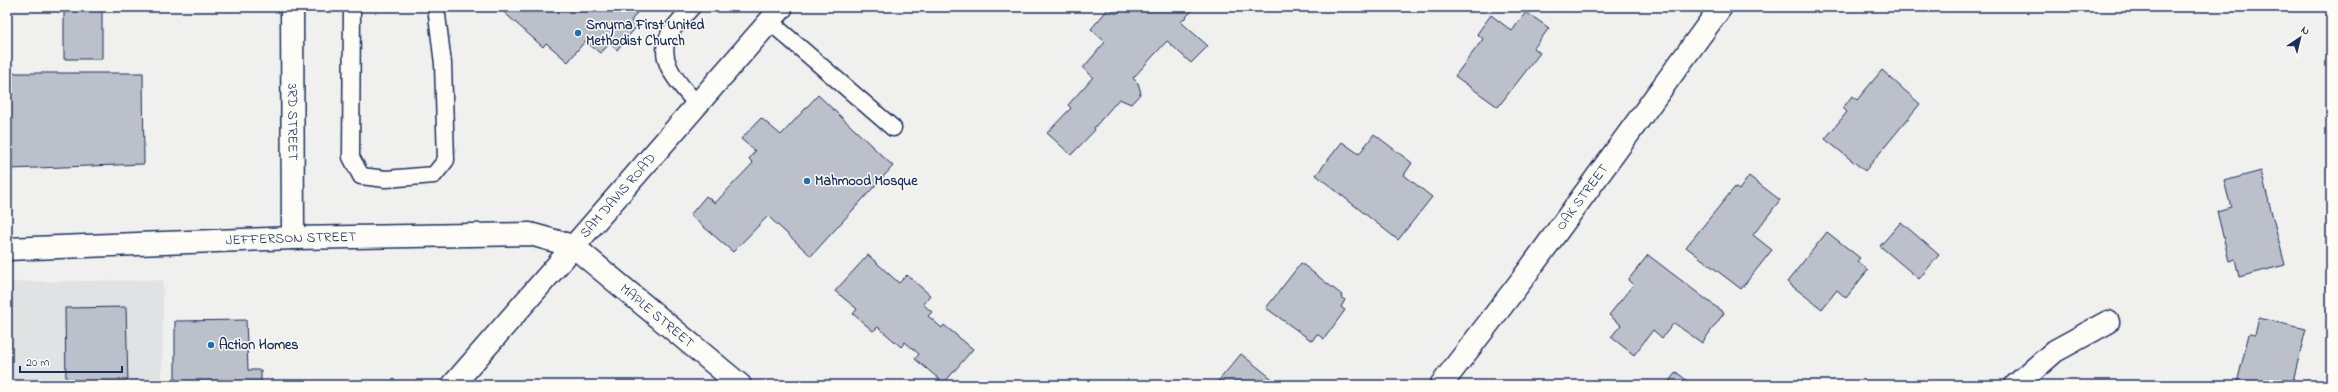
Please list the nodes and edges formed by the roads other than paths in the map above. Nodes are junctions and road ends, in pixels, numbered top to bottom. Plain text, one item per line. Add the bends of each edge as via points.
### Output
1 (292, 7) edge
2 (352, 7) edge
3 (436, 7) edge
4 (692, 7) edge
5 (1721, 7) edge
6 (775, 14) edge
7 (697, 104) junction
8 (893, 128) dead end
9 (293, 238) junction
10 (573, 246) junction
11 (7, 249) edge
12 (2108, 322) dead end
13 (454, 385) edge
14 (740, 385) edge
15 (1441, 385) edge
16 (2016, 385) edge

1 - 9 street, 3RD STREET
2 - 3 lane via 351,157 361,176 386,179 434,175 446,160 444,64
4 - 7 lane via 671,31 664,52 672,76
5 - 15 street, OAK STREET via 1521,281
6 - 7 street, SAM DAVIS ROAD
6 - 8 lane
7 - 10 street, SAM DAVIS ROAD
9 - 10 street, JEFFERSON STREET via 530,234
9 - 11 street, JEFFERSON STREET
10 - 13 street, SAM DAVIS ROAD
10 - 14 street, MAPLE STREET
12 - 16 street via 2056,351

